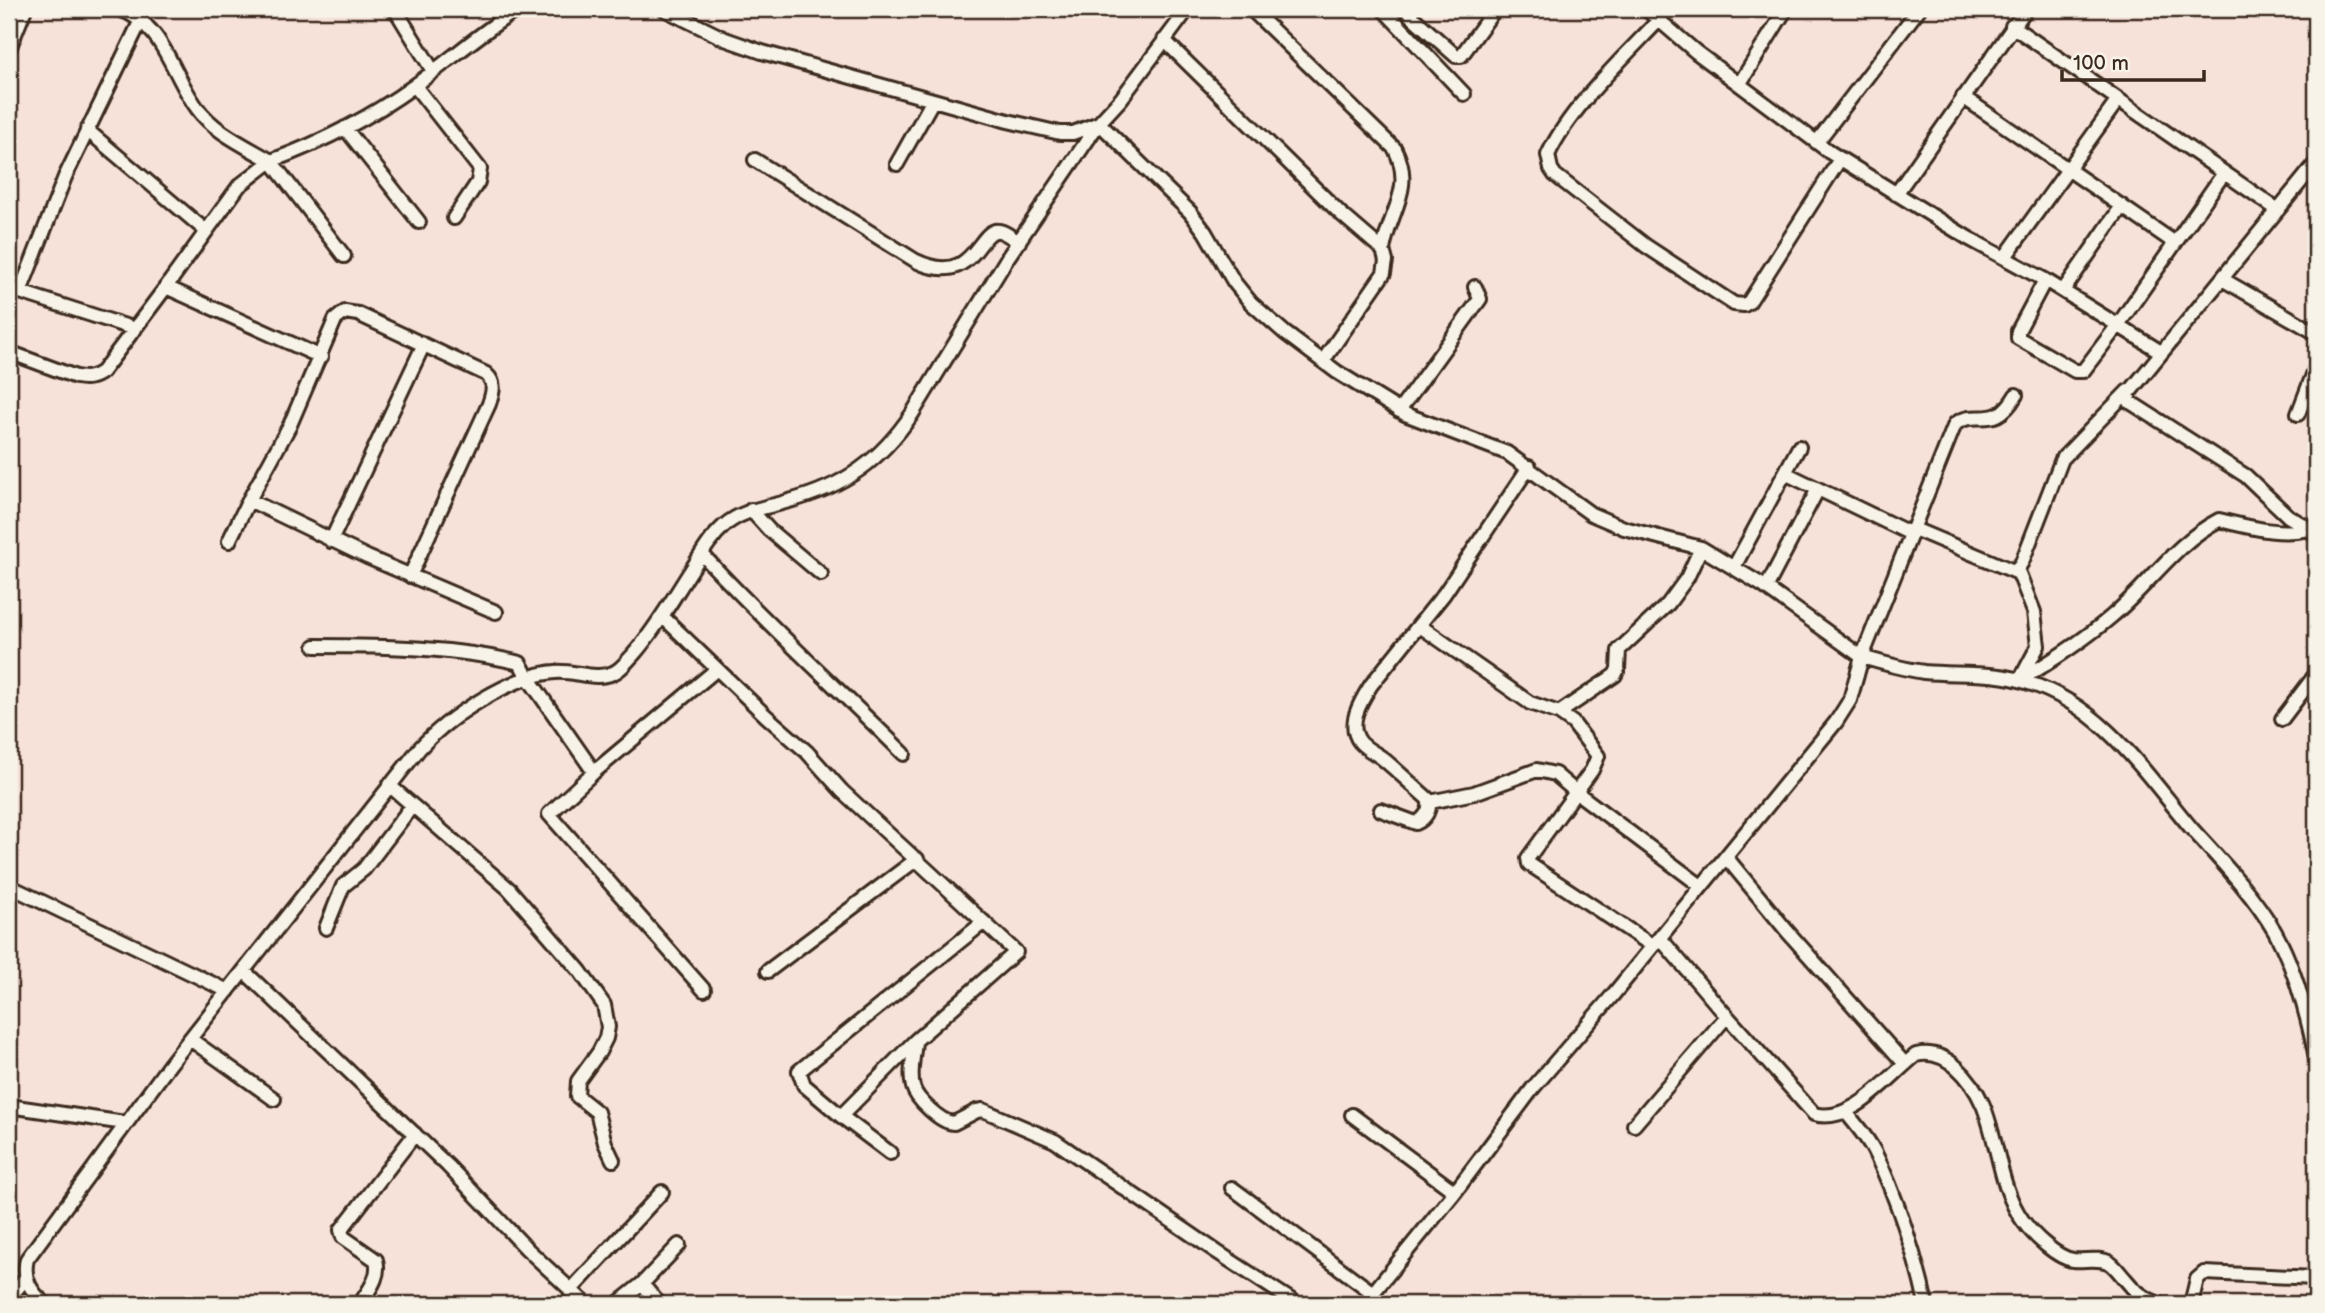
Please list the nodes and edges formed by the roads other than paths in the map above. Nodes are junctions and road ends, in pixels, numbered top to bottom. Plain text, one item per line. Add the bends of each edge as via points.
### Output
1 (25, 9) edge
2 (118, 9) edge
3 (395, 9) edge
4 (517, 9) edge
5 (664, 9) edge
6 (1188, 9) edge
7 (1251, 9) edge
8 (1383, 9) edge
9 (1409, 9) edge
10 (1495, 9) edge
11 (1646, 9) edge
12 (1786, 9) edge
13 (1919, 9) edge
14 (2026, 9) edge
15 (141, 20) junction
16 (1659, 20) junction
17 (2012, 26) junction
18 (1164, 40) junction
19 (9, 49) edge
20 (433, 71) junction
21 (1740, 83) junction
22 (415, 86) junction
23 (1464, 94) dead end
24 (1963, 97) junction
25 (933, 100) junction
26 (2118, 100) junction
27 (1099, 123) junction
28 (345, 128) junction
29 (87, 130) junction
30 (1818, 142) junction
31 (1840, 159) junction
32 (755, 160) dead end
33 (271, 161) junction
34 (2316, 163) edge
35 (897, 164) dead end
36 (2067, 168) junction
37 (2224, 173) junction
38 (1896, 194) junction
39 (2122, 206) junction
40 (2278, 211) junction
41 (454, 218) dead end
42 (419, 222) dead end
43 (206, 231) junction
44 (1019, 242) junction
45 (2175, 243) junction
46 (1383, 250) junction
47 (344, 256) dead end
48 (2005, 257) junction
49 (2222, 279) junction
50 (2045, 280) junction
51 (166, 286) junction
52 (1475, 287) dead end
53 (15, 290) edge
54 (2063, 291) junction
55 (2118, 325) junction
56 (135, 329) junction
57 (2316, 332) edge
58 (422, 346) junction
59 (9, 352) edge
60 (2161, 352) junction
61 (321, 357) junction
62 (1323, 361) junction
63 (2316, 367) edge
64 (2128, 391) junction
65 (2017, 395) dead end
66 (1399, 411) junction
67 (2298, 415) dead end
68 (1798, 447) dead end
69 (1529, 467) junction
70 (1785, 472) junction
71 (1818, 489) junction
72 (249, 500) junction
73 (751, 510) junction
74 (1914, 529) junction
75 (2314, 533) edge
76 (229, 541) dead end
77 (331, 541) junction
78 (1701, 548) junction
79 (702, 554) junction
80 (1734, 567) junction
81 (2018, 571) junction
82 (821, 574) dead end
83 (410, 576) junction
84 (1766, 588) junction
85 (496, 612) dead end
86 (662, 616) junction
87 (1420, 626) junction
88 (315, 646) dead end
89 (1862, 657) junction
90 (717, 669) junction
91 (2316, 674) edge
92 (527, 676) junction
93 (2020, 681) junction
94 (1559, 713) junction
95 (2282, 719) dead end
96 (904, 754) dead end
97 (594, 772) junction
98 (389, 786) junction
99 (1576, 792) junction
100 (1430, 802) junction
101 (412, 806) junction
102 (1381, 810) dead end
103 (1726, 857) junction
104 (917, 859) junction
105 (9, 886) edge
106 (1701, 886) junction
107 (984, 922) junction
108 (326, 928) dead end
109 (1657, 942) junction
110 (244, 971) junction
111 (768, 971) dead end
112 (704, 990) dead end
113 (228, 991) junction
114 (2312, 1009) edge
115 (1727, 1016) junction
116 (190, 1039) junction
117 (915, 1041) junction
118 (2316, 1058) edge
119 (1905, 1064) junction
120 (274, 1099) dead end
121 (9, 1106) edge
122 (1846, 1112) junction
123 (1352, 1115) dead end
124 (841, 1116) junction
125 (125, 1123) junction
126 (1634, 1125) dead end
127 (415, 1134) junction
128 (890, 1153) dead end
129 (612, 1160) dead end
130 (1231, 1188) dead end
131 (663, 1192) dead end
132 (1455, 1192) junction
133 (679, 1245) dead end
134 (2316, 1271) edge
135 (26, 1278) junction
136 (2315, 1278) edge
137 (642, 1284) junction
138 (570, 1291) junction
139 (1373, 1293) junction
140 (9, 1298) edge
141 (45, 1304) edge
142 (359, 1304) edge
143 (586, 1304) edge
144 (617, 1304) edge
145 (659, 1304) edge
146 (1297, 1304) edge
147 (1364, 1304) edge
148 (1926, 1304) edge
149 (2159, 1304) edge
150 (2191, 1304) edge
151 (2315, 1304) edge

1 - 19 street
2 - 15 street
3 - 20 street
4 - 20 street
5 - 25 street via 762,52
6 - 18 street
7 - 46 street via 1395,149 1403,174 1402,194
8 - 23 street
9 - 10 street via 1409,15 1461,56
11 - 16 street
12 - 21 street
13 - 30 street
14 - 17 street
15 - 29 street
15 - 33 street via 166,50 206,118
16 - 21 street
16 - 31 street via 1602,81 1548,155 1555,175 1646,246 1734,304 1744,305
17 - 24 street
17 - 26 street
18 - 27 street
18 - 46 street
20 - 22 street
21 - 30 street
22 - 28 street
22 - 41 street via 480,169 478,182
24 - 36 street
24 - 38 street
25 - 27 street via 1060,133
25 - 35 street
26 - 36 street
26 - 37 street
27 - 44 street
27 - 62 street via 1190,212 1251,303
28 - 33 street
28 - 42 street
29 - 43 street
29 - 53 street
30 - 31 street
31 - 38 street
32 - 44 street via 931,268 960,265 996,231
33 - 43 street via 239,186
33 - 47 street
34 - 40 street
36 - 39 street
36 - 48 street
37 - 40 street
37 - 45 street
38 - 48 street
39 - 45 street
39 - 54 street
40 - 49 street
43 - 51 street
44 - 73 street via 912,414 869,465 812,494
45 - 55 street
46 - 62 street via 1384,273
48 - 50 street
49 - 57 street
49 - 60 street
50 - 54 street
50 - 55 street via 2017,332 2021,341 2080,372
51 - 56 street
51 - 61 street
52 - 66 street via 1480,299
53 - 56 street
54 - 55 street
55 - 60 street
56 - 59 street via 102,372 87,379
58 - 61 street via 345,312 335,320
58 - 77 street
58 - 83 street via 486,374 493,391
60 - 64 street
61 - 72 street
62 - 66 street
63 - 67 street
64 - 75 street via 2130,402 2246,476 2288,516
64 - 81 street via 2062,459
65 - 74 street via 2000,415 1955,424
66 - 69 street via 1507,453
68 - 70 street
69 - 78 street via 1597,517
69 - 87 street
70 - 71 street
70 - 80 street
71 - 74 street via 1905,531
71 - 84 street
72 - 76 street
72 - 77 street
73 - 79 street via 730,520
73 - 82 street
74 - 81 street
74 - 89 street
75 - 93 street via 2267,531 2219,520 2200,530 2113,615
77 - 83 street
78 - 80 street
78 - 94 street via 1674,597 1619,650 1615,675
79 - 86 street
79 - 96 street
80 - 84 street
81 - 93 street via 2034,612 2038,646
83 - 85 street
84 - 89 street
86 - 90 street
86 - 92 street via 615,673 558,671
87 - 94 street via 1530,703
87 - 100 street via 1371,685 1355,724 1361,743
88 - 92 street via 496,657 520,663
89 - 93 street via 1925,672
89 - 103 street via 1842,715
90 - 97 street
90 - 104 street
91 - 95 street
92 - 97 street
92 - 98 street via 438,731
93 - 114 street via 2088,713 2128,751 2235,878 2274,932
94 - 99 street via 1573,723 1598,756
97 - 112 street via 549,814
98 - 101 street
98 - 110 street
99 - 100 street via 1555,774 1537,771 1474,793
99 - 106 street
99 - 109 street via 1528,858 1529,864
100 - 102 street via 1425,817 1416,823
101 - 108 street via 364,869 343,886
101 - 129 street via 509,889 604,1005 606,1038 578,1081 577,1096 597,1112
103 - 106 street
103 - 119 street
104 - 107 street
104 - 111 street
105 - 113 street
106 - 109 street
107 - 117 street via 1016,951
107 - 124 street via 799,1071 804,1086
109 - 115 street
109 - 132 street via 1533,1088
110 - 113 street
110 - 127 street
113 - 116 street
114 - 118 street
115 - 122 street via 1814,1114 1825,1117
115 - 126 street
116 - 120 street
116 - 125 street
117 - 124 street
117 - 146 street via 913,1086 943,1121 954,1123 983,1110 1055,1141
119 - 122 street
119 - 149 street via 1916,1055 1927,1054 1954,1064 1983,1105 2022,1220 2066,1258 2110,1263 2142,1297
121 - 125 street
122 - 148 street via 1874,1149
123 - 132 street
124 - 128 street
125 - 135 street via 27,1259
127 - 138 street
127 - 142 street via 341,1230 343,1237 378,1265 377,1276
130 - 139 street
131 - 138 street
132 - 139 street
133 - 137 street
134 - 136 street
135 - 140 street
135 - 141 street via 34,1295
136 - 150 street via 2204,1273 2197,1279
136 - 151 street
137 - 144 street
137 - 145 street
138 - 143 street
139 - 147 street

